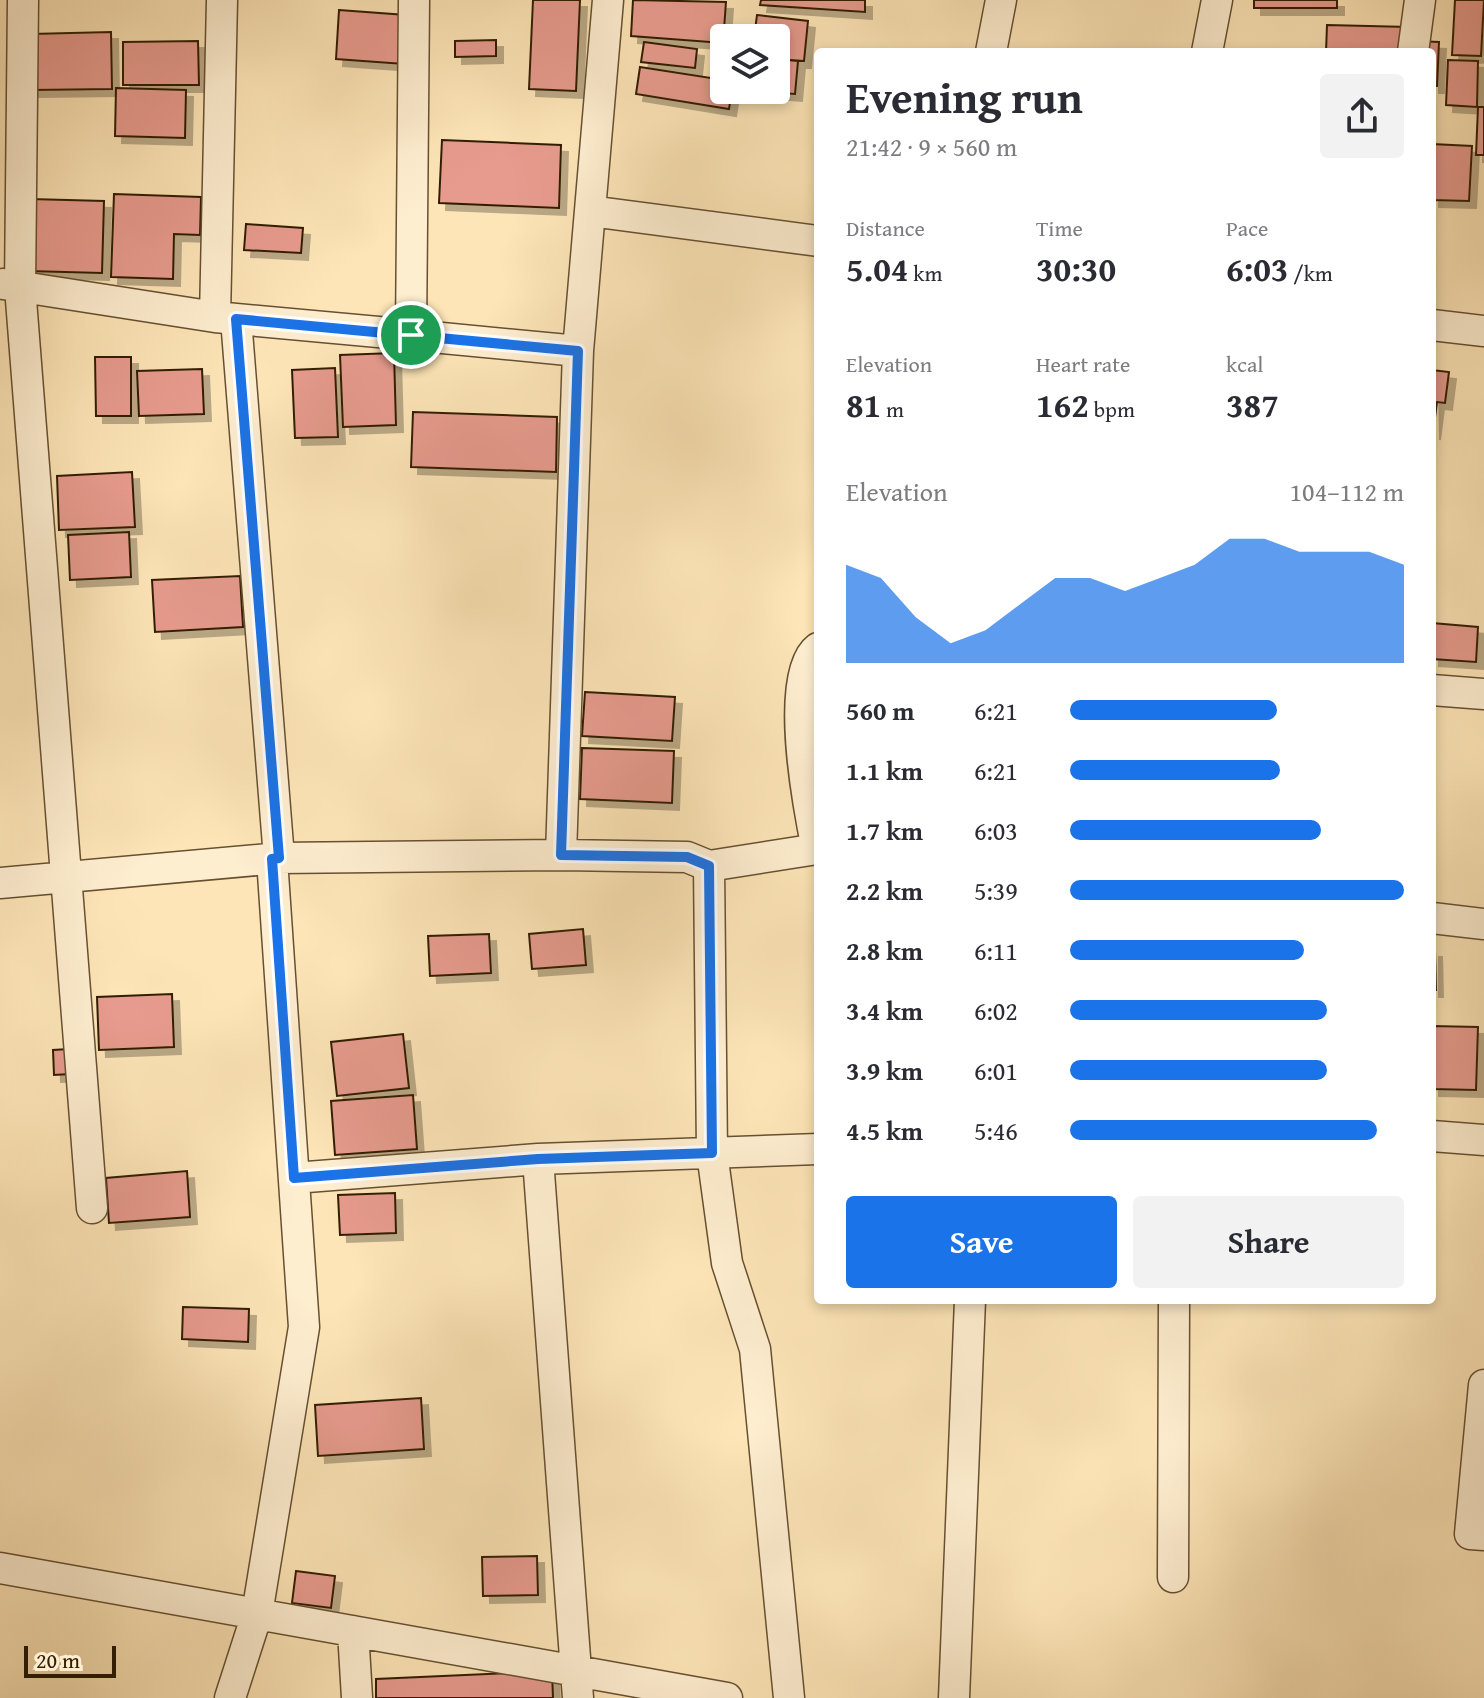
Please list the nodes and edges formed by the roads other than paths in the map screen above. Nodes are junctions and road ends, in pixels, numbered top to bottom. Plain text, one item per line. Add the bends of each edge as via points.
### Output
1 (23, 0) edge
2 (222, 0) edge
3 (414, 0) edge
4 (608, 0) edge
5 (1001, 0) edge
6 (1217, 0) edge
7 (1420, 0) edge
8 (992, 48) edge
9 (1208, 48) edge
10 (1414, 48) edge
11 (590, 211) junction
12 (814, 240) edge
13 (10, 285) edge
14 (226, 318) junction
15 (1436, 325) edge
16 (1484, 331) edge
17 (411, 335) junction
18 (578, 351) junction
19 (814, 654) edge
20 (1436, 690) edge
21 (1484, 694) edge
22 (814, 830) edge
23 (814, 850) edge
24 (561, 855) junction
25 (276, 859) junction
26 (709, 866) junction
27 (64, 877) junction
28 (0, 883) edge
29 (1436, 918) edge
30 (1484, 924) edge
31 (1436, 1136) edge
32 (1484, 1140) edge
33 (814, 1149) edge
34 (712, 1153) junction
35 (538, 1159) junction
36 (294, 1178) junction
37 (92, 1208) dead end
38 (970, 1304) edge
39 (1174, 1304) edge
40 (1484, 1385) edge
41 (1484, 1535) edge
42 (0, 1568) edge
43 (1173, 1577) dead end
44 (257, 1614) junction
45 (353, 1631) junction
46 (577, 1684) edge
47 (230, 1698) edge
48 (357, 1698) edge
49 (727, 1698) edge
50 (789, 1698) edge
51 (954, 1698) edge

1 - 13 street
2 - 14 street
3 - 17 street
4 - 11 street
5 - 8 street
6 - 9 street
7 - 10 street
11 - 12 street
11 - 18 street
13 - 14 street
13 - 27 street
14 - 17 street
14 - 25 street
15 - 16 street
17 - 18 street
18 - 24 street
19 - 22 street via 802,688 802,773
20 - 21 street
23 - 26 street
24 - 25 street
24 - 26 street via 687,857
25 - 27 street
25 - 36 street
26 - 34 street
27 - 28 street
27 - 37 street
29 - 30 street
31 - 32 street
33 - 34 street
34 - 35 street
34 - 50 street via 727,1263 755,1349
35 - 36 street
35 - 46 street
36 - 44 street via 304,1327
38 - 51 street
39 - 43 street
40 - 41 street via 1470,1534
42 - 44 street
44 - 45 street
44 - 47 street
45 - 46 street
45 - 48 street
46 - 49 street

